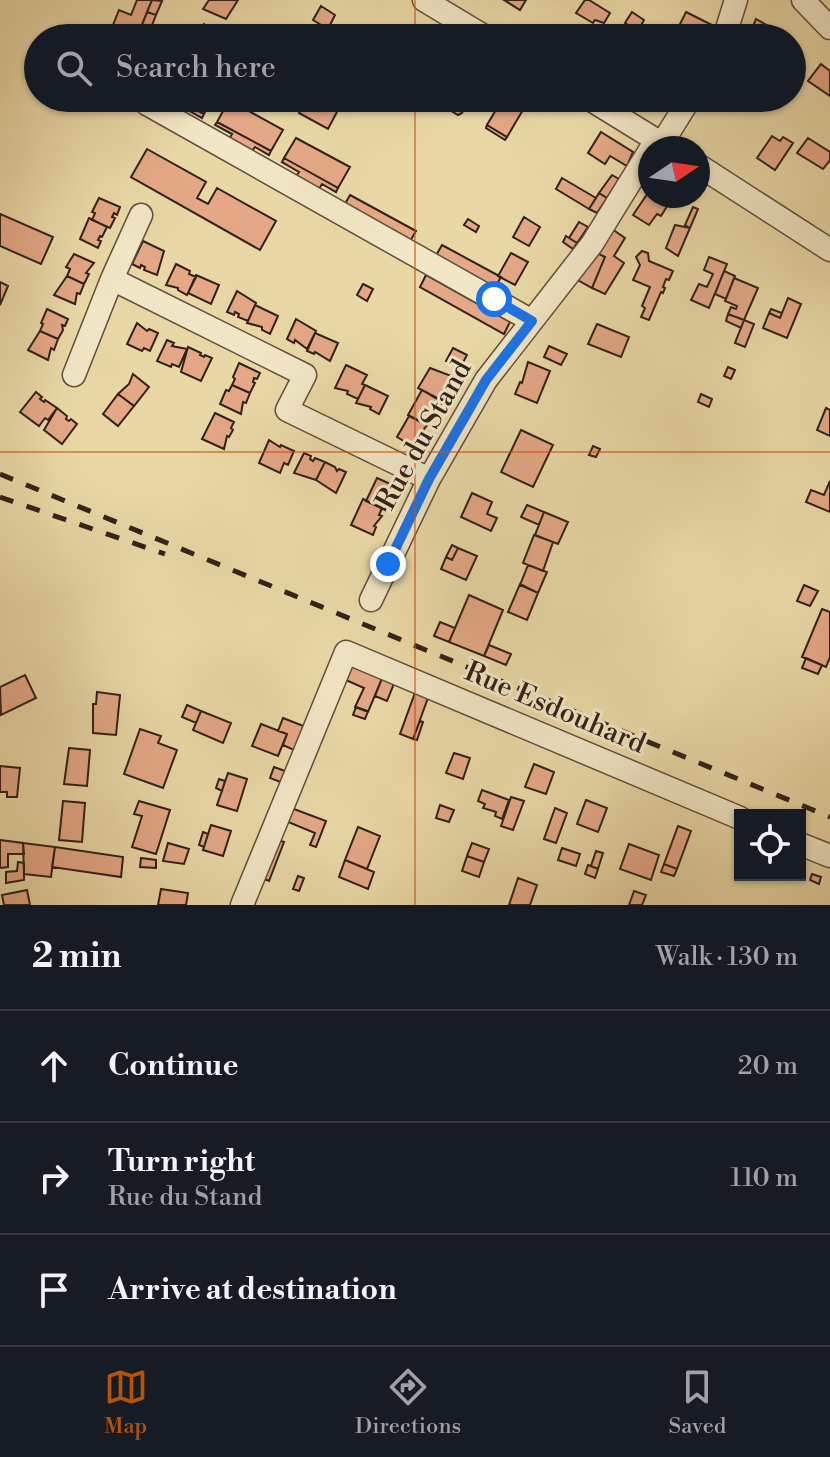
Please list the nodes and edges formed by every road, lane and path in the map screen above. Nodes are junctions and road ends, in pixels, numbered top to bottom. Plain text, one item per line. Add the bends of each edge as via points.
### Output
1 (424, 0) edge
2 (736, 0) edge
3 (803, 0) edge
4 (464, 24) edge
5 (728, 24) edge
6 (830, 28) edge
7 (161, 112) edge
8 (608, 112) edge
9 (681, 112) edge
10 (642, 136) edge
11 (667, 136) edge
12 (710, 173) edge
13 (638, 176) edge
14 (141, 215) dead end
15 (830, 250) edge
16 (112, 279) junction
17 (532, 321) junction
18 (74, 375) dead end
19 (429, 479) junction
20 (371, 600) dead end
21 (734, 815) edge
22 (806, 846) edge
23 (830, 856) edge
24 (242, 905) edge

1 - 4 street
2 - 5 street
3 - 6 street
7 - 17 street
8 - 10 street
9 - 11 street, Rue du Stand
12 - 15 street
13 - 17 street, Rue du Stand
14 - 16 street
16 - 18 street
16 - 19 street via 305,375 287,410
17 - 19 street, Rue du Stand via 486,380
19 - 20 street, Rue du Stand
21 - 24 street, Rue Esdouhard via 346,652
22 - 23 street

